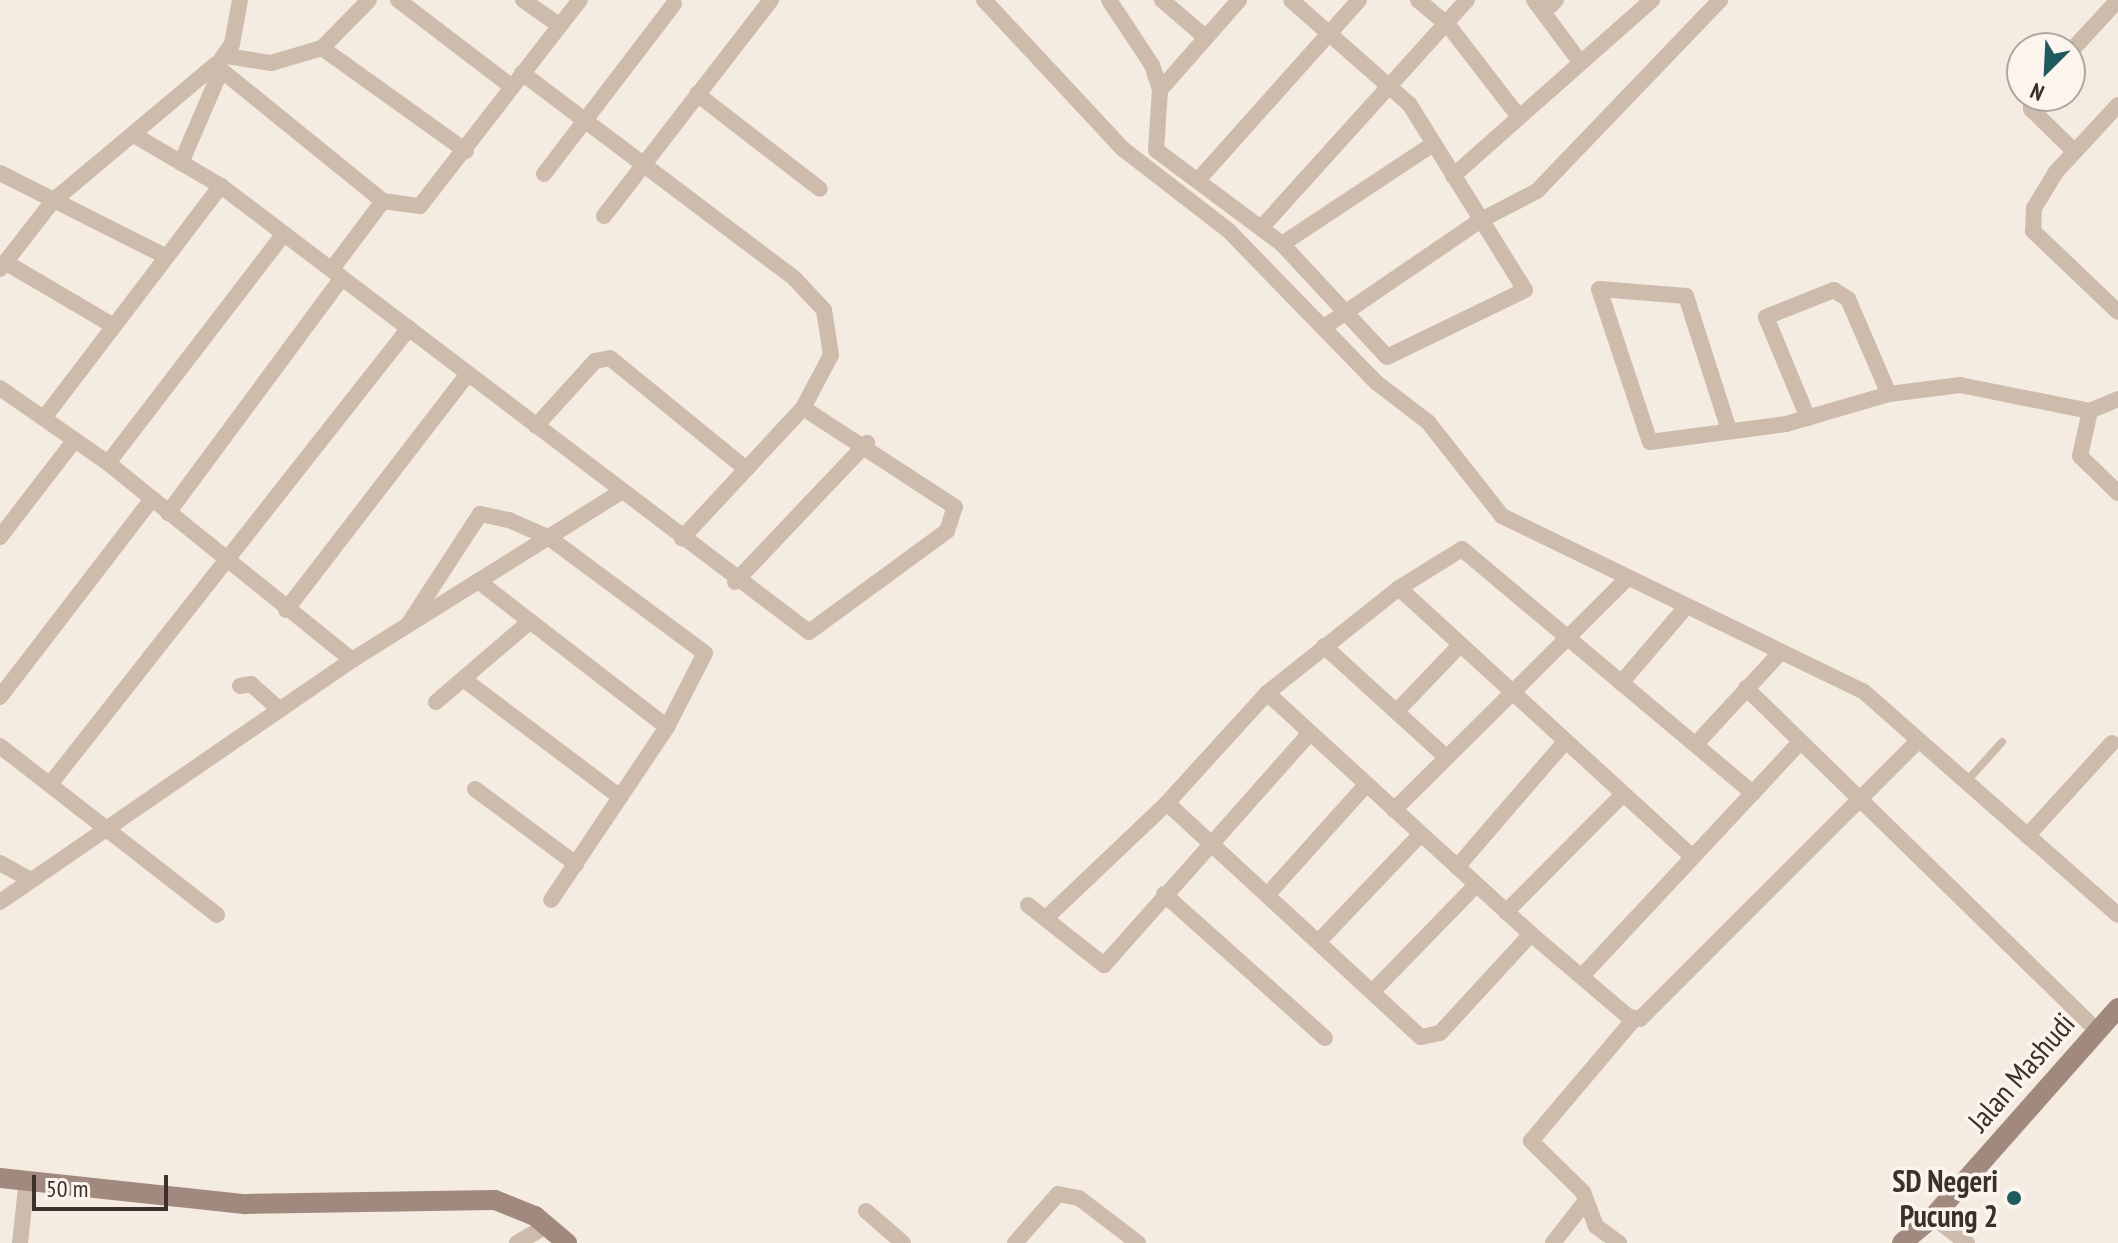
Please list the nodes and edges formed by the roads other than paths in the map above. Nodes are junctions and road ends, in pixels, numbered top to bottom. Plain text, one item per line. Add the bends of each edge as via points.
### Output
1 (240, 0) edge
2 (369, 0) edge
3 (398, 0) edge
4 (523, 0) edge
5 (580, 0) edge
6 (771, 0) edge
7 (984, 0) edge
8 (1109, 0) edge
9 (1162, 0) edge
10 (1239, 0) edge
11 (1291, 0) edge
12 (1359, 0) edge
13 (1418, 0) edge
14 (1467, 0) edge
15 (1652, 0) edge
16 (1720, 0) edge
17 (2118, 0) edge
18 (674, 4) dead end
19 (1545, 4) edge
20 (556, 23) junction
21 (1448, 25) junction
22 (1327, 33) junction
23 (2086, 35) edge
24 (1205, 37) junction
25 (322, 48) junction
26 (1580, 62) junction
27 (221, 63) junction
28 (522, 73) junction
29 (1392, 85) junction
30 (511, 86) junction
31 (1160, 90) junction
32 (697, 94) junction
33 (2118, 105) edge
34 (2034, 112) edge
35 (1519, 117) junction
36 (589, 120) junction
37 (134, 135) junction
38 (1433, 144) junction
39 (466, 151) junction
40 (2074, 151) junction
41 (642, 162) junction
42 (181, 163) junction
43 (0, 173) edge
44 (544, 174) dead end
45 (1453, 176) junction
46 (1199, 179) junction
47 (221, 186) junction
48 (820, 189) dead end
49 (53, 201) junction
50 (383, 201) junction
51 (604, 216) dead end
52 (1481, 220) junction
53 (1261, 228) junction
54 (284, 234) junction
55 (1282, 244) junction
56 (163, 255) junction
57 (3, 265) edge
58 (336, 274) junction
59 (1344, 310) junction
60 (2118, 312) edge
61 (112, 325) junction
62 (1324, 327) junction
63 (409, 328) junction
64 (468, 374) junction
65 (1, 391) edge
66 (1889, 394) junction
67 (2118, 399) edge
68 (803, 408) junction
69 (2089, 416) junction
70 (44, 418) junction
71 (1808, 418) junction
72 (536, 426) junction
73 (1729, 430) junction
74 (74, 441) junction
75 (867, 443) junction
76 (108, 463) junction
77 (746, 469) junction
78 (619, 493) junction
79 (2118, 493) edge
80 (151, 500) junction
81 (168, 513) junction
82 (0, 537) edge
83 (548, 537) junction
84 (682, 538) junction
85 (228, 562) junction
86 (1627, 579) junction
87 (478, 581) junction
88 (735, 582) junction
89 (1399, 588) junction
90 (1685, 608) junction
91 (286, 610) junction
92 (527, 624) junction
93 (405, 628) junction
94 (1562, 636) junction
95 (1460, 645) junction
96 (1324, 646) junction
97 (1781, 652) junction
98 (352, 660) junction
99 (466, 681) junction
100 (1621, 683) junction
101 (240, 686) dead end
102 (1746, 688) junction
103 (1508, 690) junction
104 (1267, 693) junction
105 (0, 697) edge
106 (436, 702) dead end
107 (279, 709) junction
108 (1397, 711) junction
109 (667, 727) junction
110 (1310, 733) junction
111 (1918, 741) junction
112 (1800, 742) junction
113 (2002, 742) dead end
114 (1564, 743) junction
115 (2112, 743) dead end
116 (1696, 744) junction
117 (0, 746) edge
118 (1445, 756) junction
119 (51, 783) junction
120 (1965, 783) junction
121 (1366, 785) junction
122 (475, 789) dead end
123 (1753, 793) junction
124 (1621, 796) junction
125 (620, 797) junction
126 (1855, 800) junction
127 (1167, 803) junction
128 (1394, 810) junction
129 (108, 828) junction
130 (1421, 834) junction
131 (2027, 836) junction
132 (1212, 844) junction
133 (1693, 857) junction
134 (0, 863) edge
135 (576, 864) junction
136 (1457, 867) junction
137 (31, 880) junction
138 (1476, 885) junction
139 (1269, 893) junction
140 (1164, 894) junction
141 (551, 900) dead end
142 (0, 902) edge
143 (1028, 905) dead end
144 (1506, 912) junction
145 (217, 915) dead end
146 (2118, 915) edge
147 (1046, 918) junction
148 (1531, 934) junction
149 (1320, 940) junction
150 (1582, 976) junction
151 (1374, 990) junction
152 (2118, 1008) edge
153 (1635, 1018) junction
154 (2097, 1030) junction
155 (1325, 1038) dead end
156 (0, 1178) edge
157 (27, 1179) junction
158 (1585, 1202) junction
159 (866, 1211) dead end
160 (1933, 1217) junction
161 (546, 1226) junction
162 (20, 1243) edge
163 (517, 1243) edge
164 (567, 1243) edge
165 (903, 1243) edge
166 (1015, 1243) edge
167 (1138, 1243) edge
168 (1553, 1243) edge
169 (1619, 1243) edge
170 (1902, 1243) edge
171 (1967, 1243) edge

1 - 27 street
2 - 25 street
3 - 30 street
4 - 20 street
5 - 20 street
6 - 32 street
7 - 62 street via 1123,149 1229,231
8 - 31 street via 1152,65
9 - 24 street
10 - 24 street
11 - 22 street
12 - 22 street
13 - 21 street
14 - 21 street
15 - 26 street
16 - 52 street via 1537,191
17 - 23 street
18 - 36 street
19 - 26 street
20 - 28 street
21 - 29 street
21 - 35 street
22 - 29 street
22 - 46 street
24 - 31 street
25 - 27 street via 271,63
25 - 39 street
26 - 35 street
27 - 37 street
27 - 42 street
27 - 50 street
28 - 30 street
28 - 36 street
29 - 38 street
29 - 53 street
30 - 39 street
31 - 46 street via 1154,146
32 - 41 street
32 - 48 street
33 - 40 street
34 - 40 street
35 - 45 street
36 - 41 street
36 - 44 street
37 - 42 street
37 - 49 street
38 - 45 street
38 - 55 street
39 - 50 street via 420,206
40 - 60 street via 2034,208 2033,231
41 - 51 street
41 - 68 street via 824,310 831,355
42 - 47 street
43 - 49 street
45 - 52 street
46 - 53 street
47 - 54 street
47 - 56 street
49 - 56 street
49 - 57 street
50 - 58 street
52 - 59 street
52 - 59 street via 1525,290 1393,358
53 - 55 street
54 - 58 street
54 - 76 street
55 - 59 street
56 - 61 street
57 - 61 street
58 - 63 street
58 - 81 street
59 - 62 street
61 - 70 street
62 - 86 street via 1446,440 1502,516
63 - 64 street
63 - 85 street
64 - 72 street
64 - 91 street
65 - 70 street
66 - 69 street via 1984,387
66 - 71 street
66 - 71 street via 1848,299 1834,290 1766,317
67 - 69 street
68 - 75 street
68 - 77 street
69 - 79 street via 2080,456
70 - 74 street
71 - 73 street
72 - 77 street via 595,361 610,358
72 - 78 street
73 - 73 street via 1686,296 1599,289 1647,441
74 - 76 street
74 - 82 street
75 - 88 street
75 - 88 street via 951,499 947,531 809,632
76 - 80 street
77 - 84 street
78 - 83 street
78 - 84 street
80 - 81 street
80 - 105 street
81 - 85 street
83 - 87 street
83 - 93 street via 480,514
83 - 109 street via 705,653
84 - 88 street
85 - 91 street
85 - 119 street
86 - 90 street
86 - 94 street
87 - 92 street
87 - 93 street
89 - 94 street via 1466,549
89 - 95 street
89 - 96 street
90 - 97 street
90 - 100 street
91 - 98 street
92 - 99 street
92 - 109 street
93 - 98 street
94 - 100 street
94 - 103 street
95 - 103 street
95 - 108 street
96 - 104 street
96 - 108 street
97 - 102 street
97 - 111 street via 1863,691
98 - 107 street
99 - 106 street
99 - 125 street
100 - 116 street
101 - 107 street via 251,684
102 - 112 street
102 - 116 street
103 - 114 street
103 - 118 street
104 - 110 street
104 - 127 street
107 - 129 street
108 - 118 street
109 - 125 street
110 - 121 street
110 - 132 street
111 - 120 street
111 - 126 street
112 - 123 street
112 - 126 street
113 - 120 lane
114 - 124 street
114 - 136 street
115 - 131 street
116 - 123 street
117 - 119 street
118 - 128 street
119 - 129 street
120 - 131 street
121 - 128 street
121 - 139 street
122 - 135 street
123 - 133 street
124 - 133 street
124 - 144 street
125 - 135 street
126 - 153 street via 1648,1016
126 - 154 street
127 - 132 street
127 - 147 street
128 - 130 street
129 - 137 street
129 - 145 street
130 - 136 street
130 - 149 street
131 - 146 street
132 - 139 street
132 - 140 street
133 - 150 street
134 - 137 street
135 - 141 street
136 - 138 street
137 - 142 street
138 - 144 street
138 - 151 street
139 - 149 street
140 - 147 street via 1104,965
140 - 155 street
143 - 147 street
144 - 148 street
148 - 150 street
148 - 151 street via 1433,1037 1421,1037
149 - 151 street
150 - 153 street
152 - 154 street, Jalan Mashudi
153 - 158 street via 1532,1139
154 - 160 street, Jalan Mashudi
156 - 157 street
157 - 161 street via 245,1204 495,1200
157 - 162 street
158 - 168 street
158 - 169 street via 1596,1226
159 - 165 street
160 - 170 street, Jalan Mashudi
160 - 171 street
161 - 163 street
161 - 164 street
166 - 167 street via 1058,1194 1079,1198

